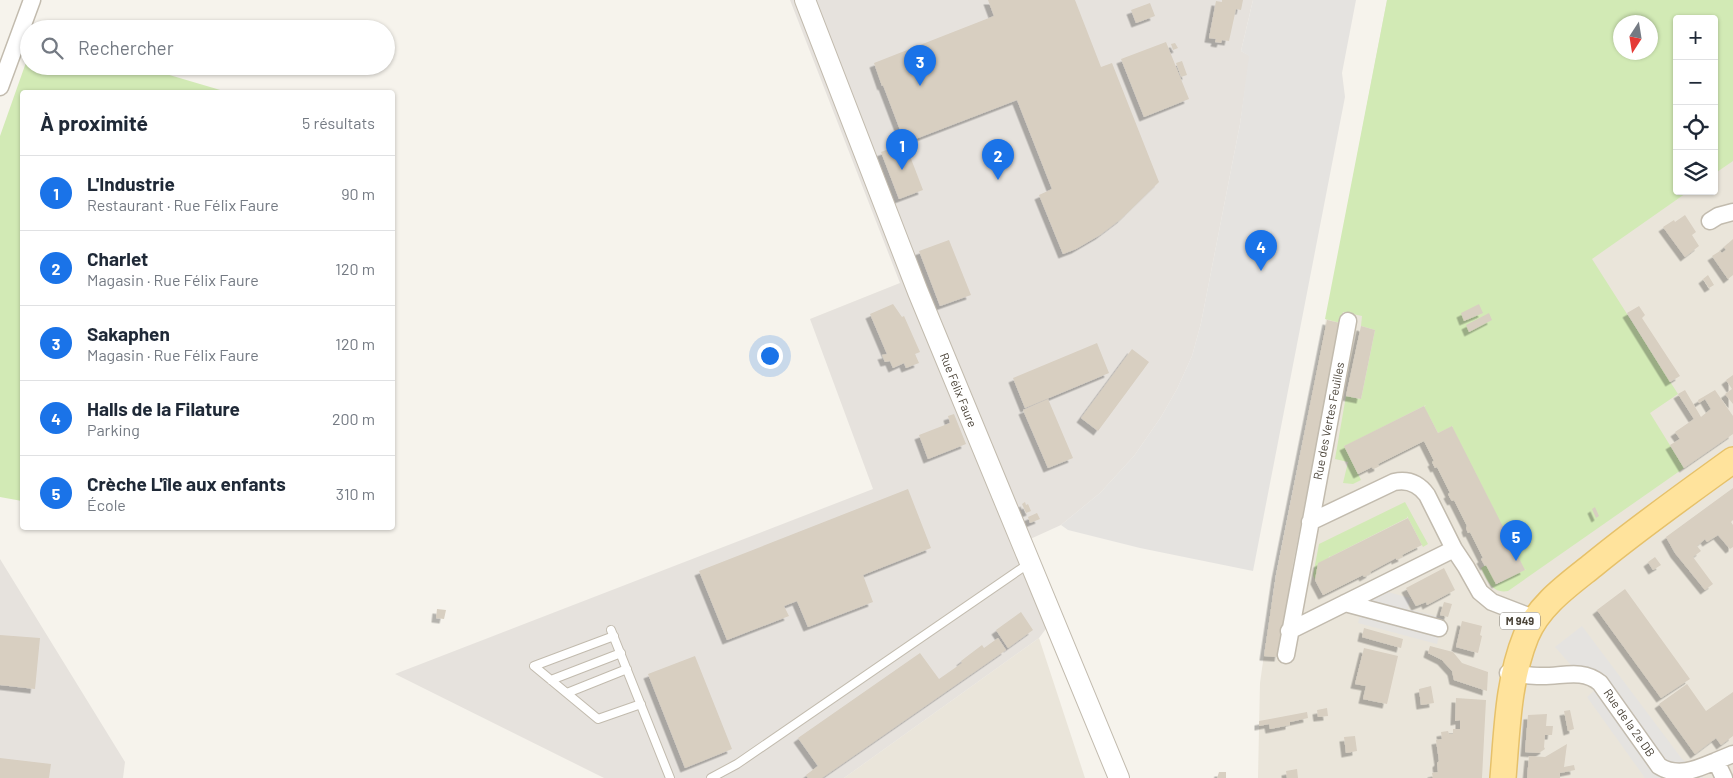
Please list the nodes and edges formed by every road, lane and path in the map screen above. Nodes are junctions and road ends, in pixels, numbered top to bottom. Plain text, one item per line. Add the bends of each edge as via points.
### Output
1 (32, 0) edge
2 (805, 0) edge
3 (25, 20) edge
4 (20, 33) edge
5 (0, 87) edge
6 (1733, 212) edge
7 (1710, 221) dead end
8 (1348, 321) dead end
9 (1733, 460) edge
10 (1310, 522) junction
11 (1454, 549) junction
12 (1030, 563) junction
13 (1345, 603) junction
14 (1530, 616) junction
15 (1439, 628) dead end
16 (1289, 631) junction
17 (621, 654) junction
18 (1286, 655) dead end
19 (627, 669) junction
20 (1512, 673) junction
21 (551, 680) junction
22 (567, 693) junction
23 (641, 704) junction
24 (1733, 754) edge
25 (1716, 761) junction
26 (670, 778) edge
27 (711, 778) edge
28 (1119, 778) edge
29 (1503, 778) edge
30 (1724, 778) edge

1 - 3 street
2 - 12 street, Rue Félix Faure via 918,292
4 - 5 street
6 - 7 street
8 - 10 street, Rue des Vertes Feuilles
9 - 14 main road, M 949 via 1622,541
10 - 11 street via 1394,482 1408,482 1422,488 1427,495
10 - 16 street, Rue des Vertes Feuilles
11 - 13 street
11 - 14 street via 1485,598
12 - 27 lane via 737,764
12 - 28 street, Rue Félix Faure
13 - 15 street
13 - 16 street
14 - 20 main road, M 949
16 - 18 street, Rue des Vertes Feuilles
17 - 19 lane
17 - 21 lane
17 - 21 lane via 613,633 534,666
19 - 22 lane
19 - 23 lane
20 - 25 street, Rue de la 2e DB via 1541,677 1583,674 1596,679 1665,770 1684,773
20 - 29 main road, M 949
21 - 22 lane
22 - 23 lane via 598,719
23 - 26 lane
24 - 25 street, Rue de la 2e DB
25 - 30 street

